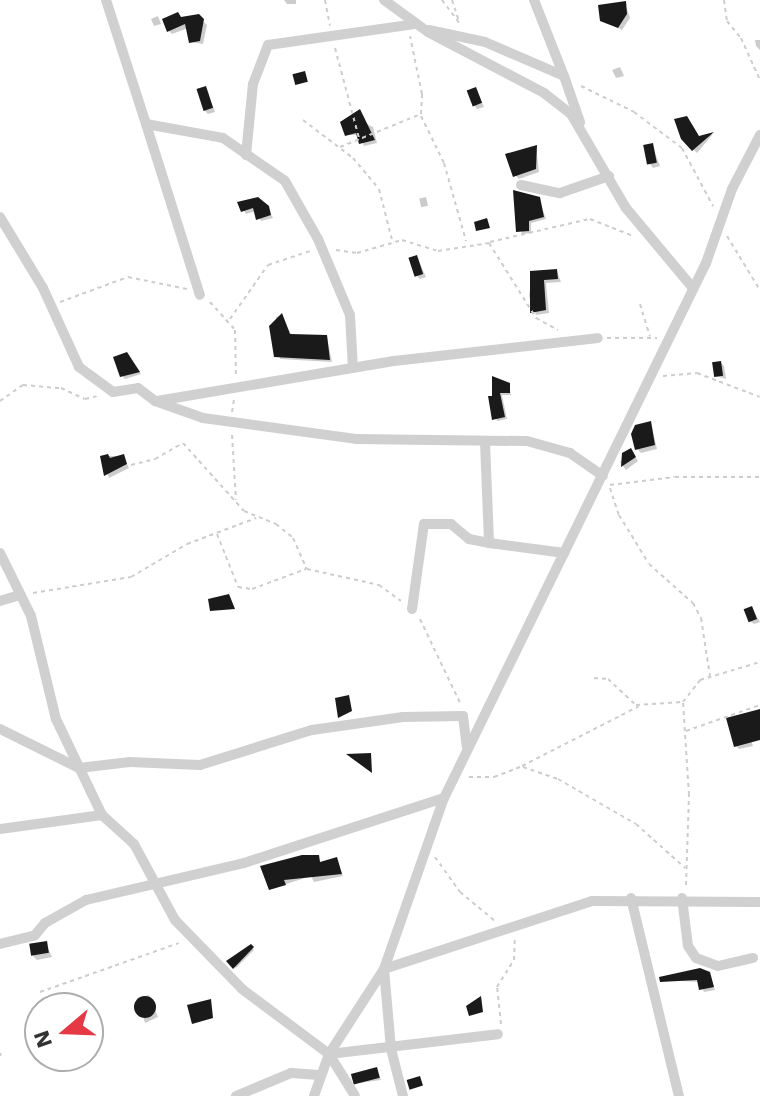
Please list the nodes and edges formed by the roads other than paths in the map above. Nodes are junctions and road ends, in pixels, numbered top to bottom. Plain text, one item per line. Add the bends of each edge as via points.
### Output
1 (106, 0) edge
2 (384, 0) edge
3 (534, 0) edge
4 (416, 24) junction
5 (564, 76) junction
6 (146, 124) junction
7 (582, 126) junction
8 (760, 135) edge
9 (246, 155) junction
10 (609, 176) junction
11 (521, 185) dead end
12 (0, 217) edge
13 (692, 287) junction
14 (200, 295) road end
15 (598, 338) road end
16 (353, 368) junction
17 (155, 401) junction
18 (485, 442) junction
19 (606, 480) junction
20 (489, 543) junction
21 (0, 553) edge
22 (564, 553) junction
23 (20, 595) junction
24 (0, 601) edge
25 (412, 609) road end
26 (0, 729) edge
27 (467, 749) junction
28 (79, 768) junction
29 (444, 798) junction
30 (102, 815) junction
31 (0, 829) edge
32 (153, 885) junction
33 (631, 898) junction
34 (684, 898) junction
35 (760, 902) edge
36 (0, 944) edge
37 (753, 958) dead end
38 (384, 969) junction
39 (500, 1031) road end
40 (391, 1048) junction
41 (329, 1054) junction
42 (319, 1075) junction
43 (236, 1096) edge
44 (314, 1096) edge
45 (355, 1096) edge
46 (403, 1096) edge
47 (679, 1096) edge

1 - 6 street
2 - 4 street
3 - 5 street
4 - 5 street via 485,42
4 - 7 street via 544,93
4 - 9 street via 268,45 253,84
5 - 7 street
6 - 9 street via 223,138
6 - 14 street
7 - 10 street
8 - 13 street
9 - 16 street via 285,181 318,239 350,315
10 - 11 street via 560,193
10 - 13 street via 626,208
12 - 17 street via 51,305 79,367 113,392 138,388
13 - 19 street
15 - 16 street
16 - 17 street
17 - 18 street via 203,418 356,439 423,436
18 - 19 street via 527,441 555,448
18 - 20 street
19 - 22 street
20 - 22 street
20 - 25 street via 469,539 451,524 424,524
21 - 23 street
22 - 27 street
23 - 24 street
23 - 28 street via 36,634 56,719
26 - 28 street
27 - 28 street via 463,716 349,722 200,765 130,762
27 - 29 street
28 - 30 street
29 - 32 street via 244,863
29 - 38 street
30 - 31 street
30 - 32 street via 134,844
32 - 36 street via 86,900 45,923 35,935
32 - 41 street via 192,938 242,989
33 - 34 street
33 - 38 street via 592,901 508,925
33 - 47 street
34 - 35 street
34 - 37 street via 688,946 696,958 726,966
38 - 40 street
38 - 41 street
39 - 40 street
40 - 41 street
40 - 46 street
41 - 42 street
41 - 45 street
42 - 43 street via 291,1073
42 - 44 street

